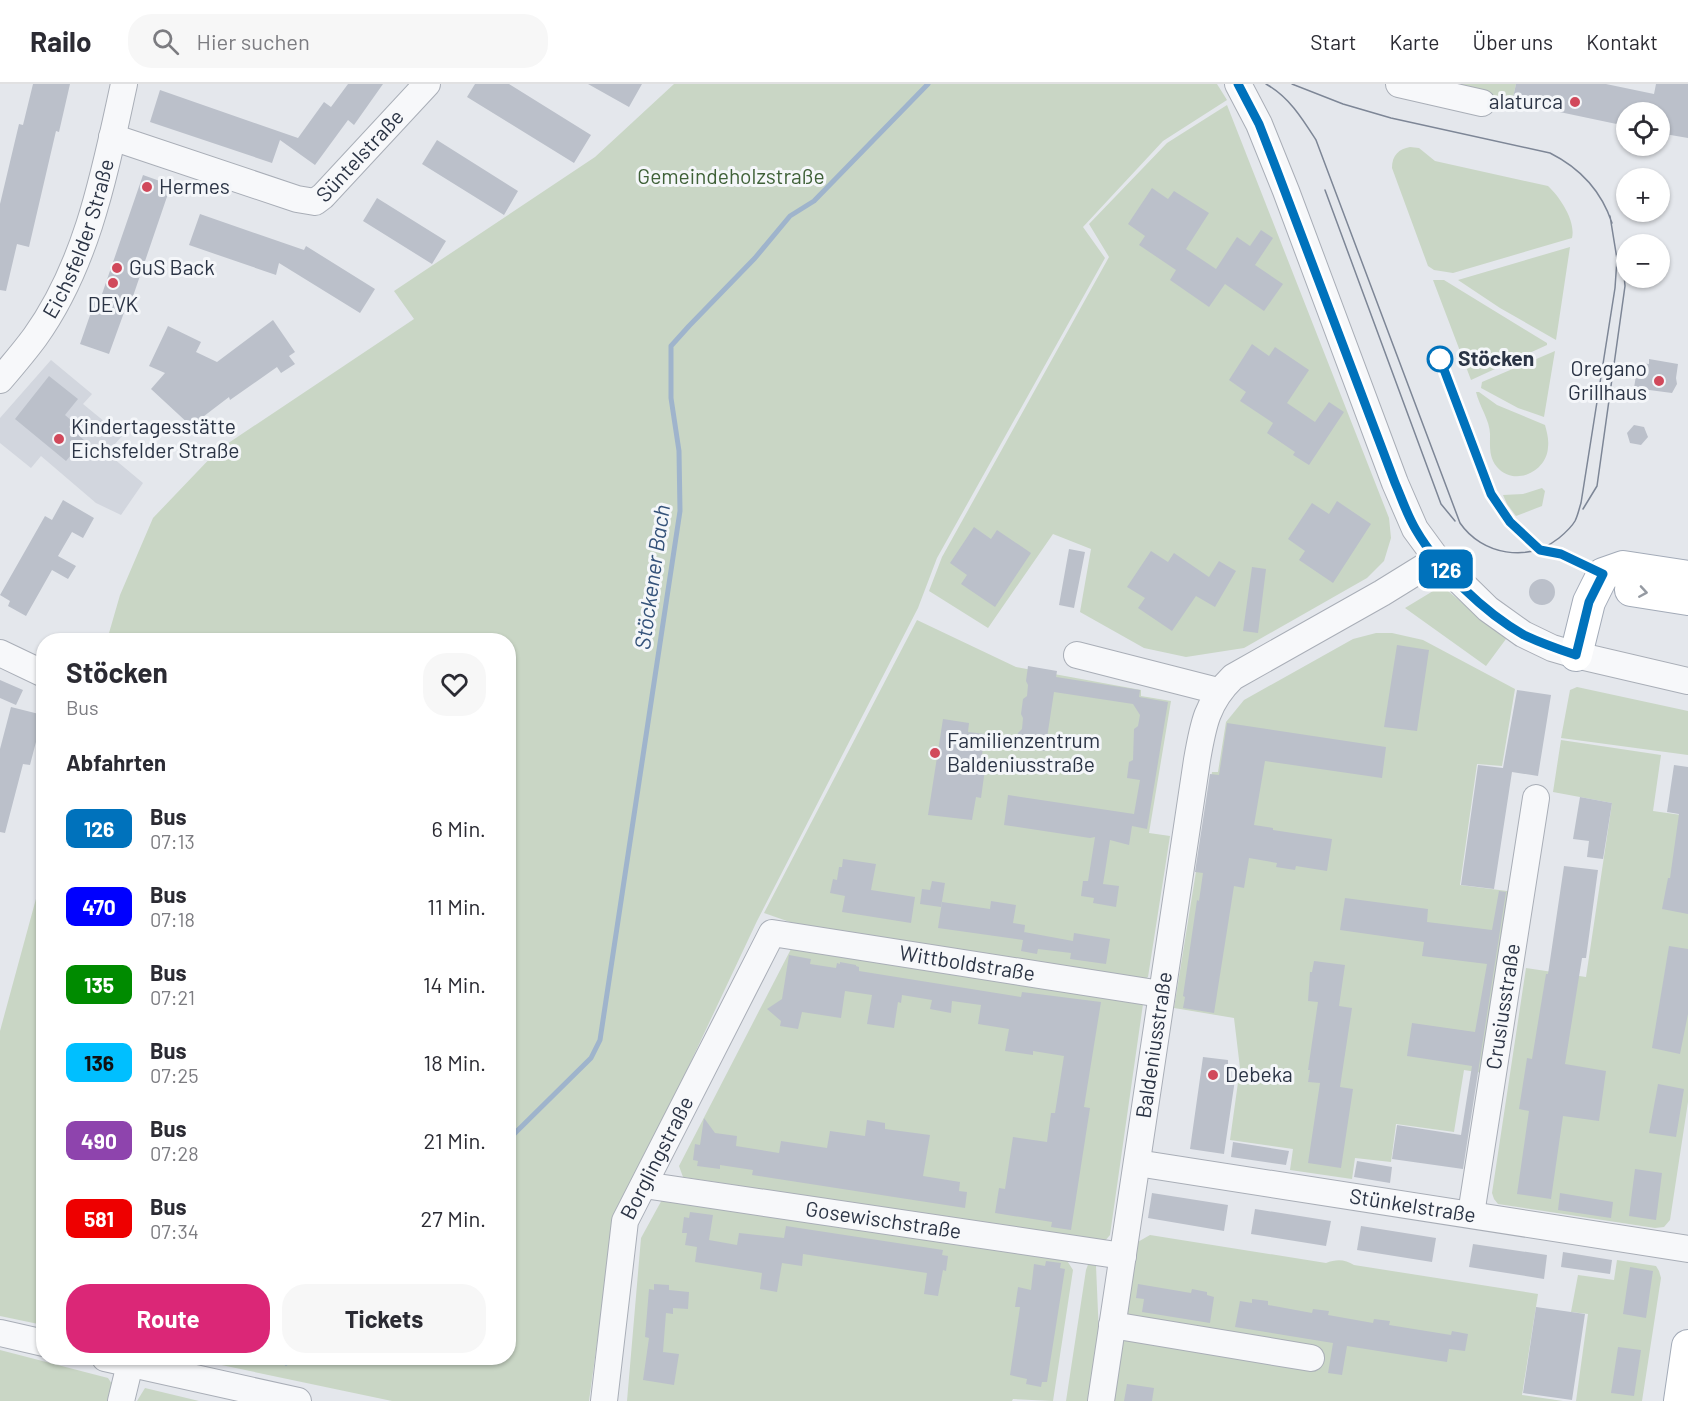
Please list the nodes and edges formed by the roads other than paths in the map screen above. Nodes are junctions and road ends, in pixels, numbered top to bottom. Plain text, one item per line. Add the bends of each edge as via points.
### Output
1 (124, 84) edge
2 (427, 84) edge
3 (1238, 84) edge
4 (1399, 84) edge
5 (1482, 103) dead end
6 (112, 137) junction
7 (0, 380) edge
8 (1437, 559) junction
9 (1603, 574) junction
10 (1688, 577) edge
11 (1688, 599) edge
12 (0, 653) edge
13 (1077, 655) dead end
14 (1576, 655) junction
15 (36, 670) edge
16 (1688, 681) edge
17 (1218, 691) junction
18 (1536, 798) dead end
19 (772, 933) joint
20 (1161, 994) junction
21 (1137, 1163) junction
22 (644, 1185) junction
23 (1471, 1214) junction
24 (1688, 1249) edge
25 (1123, 1256) junction
26 (1112, 1325) junction
27 (0, 1333) edge
28 (36, 1341) edge
29 (1688, 1346) edge
30 (1311, 1358) dead end
31 (130, 1365) edge
32 (135, 1365) edge
33 (121, 1401) edge
34 (298, 1401) edge
35 (604, 1401) edge
36 (1101, 1401) edge
37 (1680, 1401) edge

1 - 6 street, Eichsfelder Straße
2 - 6 street, Süntelstraße via 315,202 297,200
3 - 8 street via 1259,124 1395,483 1416,529
4 - 5 street
6 - 7 street, Eichsfelder Straße via 98,196 63,289 35,336
8 - 14 street via 1488,609 1523,634
8 - 17 street, Baldeniusstraße via 1233,677
9 - 10 main road via 1623,567
9 -> 11 main road via 1617,588
9 - 14 main road via 1589,602
12 - 15 street
13 - 17 street
14 - 16 street
17 - 20 street, Baldeniusstraße via 1201,739
18 - 23 street, Crusiusstraße
19 - 20 street, Wittboldstraße
19 - 22 street, Borglingstraße
20 - 21 street, Baldeniusstraße
21 - 23 street, Stünkelstraße
21 - 25 street, Baldeniusstraße
22 - 25 street, Gosewischstraße
22 - 35 street, Borglingstraße via 625,1221
23 - 24 street, Stünkelstraße
25 - 26 street, Baldeniusstraße
26 - 30 street
26 - 36 street, Baldeniusstraße
27 - 28 street
29 - 37 main road
31 - 33 street
32 - 34 street

